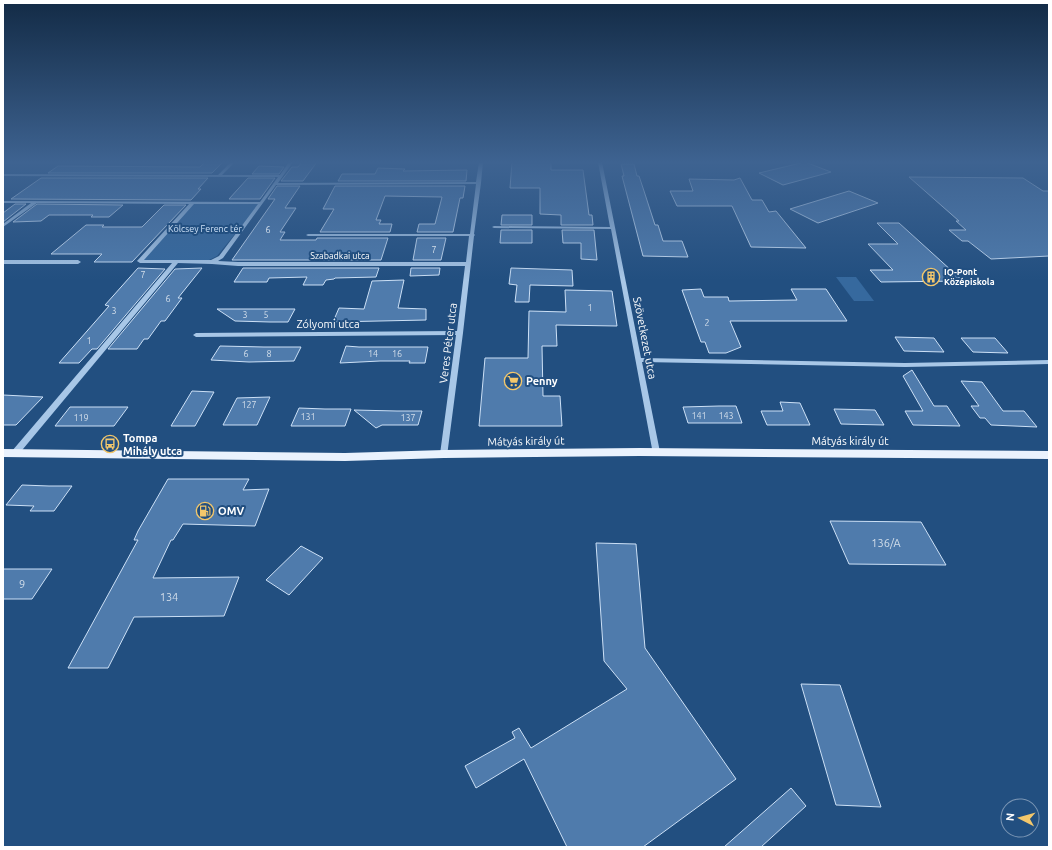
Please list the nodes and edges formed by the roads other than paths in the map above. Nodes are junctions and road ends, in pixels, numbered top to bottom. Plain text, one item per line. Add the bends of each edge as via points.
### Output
1 (3, 202) edge
2 (36, 202) junction
3 (193, 202) junction
4 (477, 202) edge
5 (608, 202) edge
6 (260, 203) joint
7 (3, 226) edge
8 (494, 227) dead end
9 (613, 228) junction
10 (308, 235) dead end
11 (473, 235) junction
12 (3, 262) edge
13 (78, 262) dead end
14 (176, 262) junction
15 (212, 262) junction
16 (469, 264) junction
17 (460, 333) junction
18 (196, 335) dead end
19 (639, 360) junction
20 (1049, 362) edge
21 (656, 452) junction
22 (3, 453) edge
23 (15, 453) junction
24 (444, 454) junction
25 (1049, 455) edge

1 - 2 street
2 - 3 street
2 - 7 street
3 - 6 street
3 - 14 street via 140,261
4 - 11 street, Veres Péter utca
5 - 9 street, Szövetkezet utca
6 - 15 street via 221,256
8 - 9 street
9 - 19 street, Szövetkezet utca
10 - 11 street
11 - 16 street, Veres Péter utca
12 - 13 street
14 - 15 street
14 - 23 street
15 - 16 street, Szabadkai utca
16 - 17 street, Veres Péter utca
17 - 18 street, Zólyomi utca
17 - 24 street, Veres Péter utca
19 - 20 street via 905,364
19 - 21 street, Szövetkezet utca
21 - 24 main road, Mátyás király út
21 - 25 main road, Mátyás király út
22 - 23 main road, Mátyás király út
23 - 24 main road, Mátyás király út via 337,457

